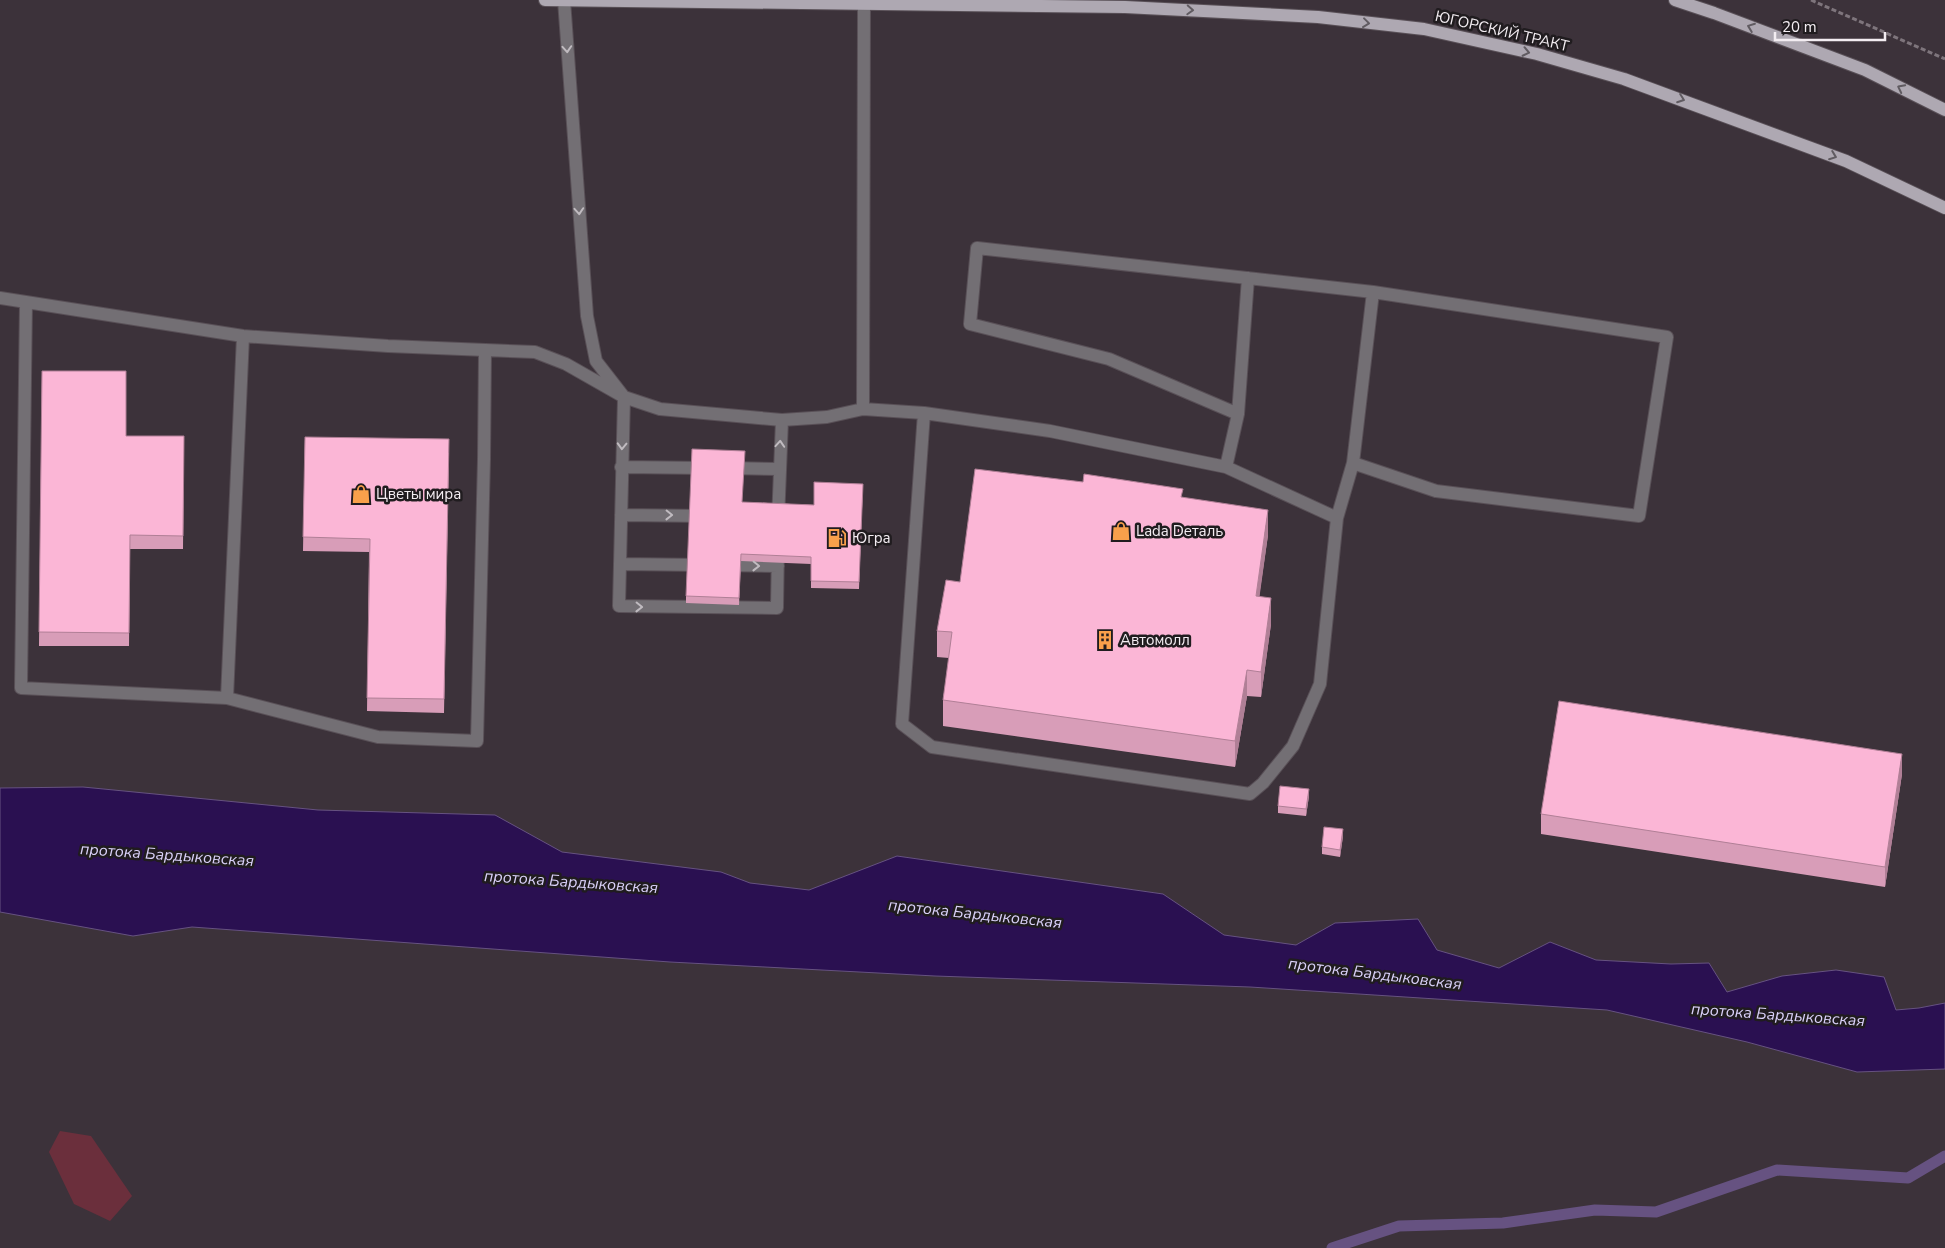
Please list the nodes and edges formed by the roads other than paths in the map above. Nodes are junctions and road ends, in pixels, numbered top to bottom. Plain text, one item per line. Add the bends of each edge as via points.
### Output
1 (545, 0) edge
2 (564, 0) edge
3 (1675, 0) edge
4 (864, 3) junction
5 (1945, 110) edge
6 (1945, 208) edge
7 (1248, 278) junction
8 (1373, 292) junction
9 (0, 298) edge
10 (26, 302) junction
11 (243, 336) junction
12 (485, 351) junction
13 (624, 398) junction
14 (863, 409) junction
15 (924, 414) junction
16 (1238, 414) junction
17 (782, 420) junction
18 (1353, 463) junction
19 (621, 467) junction
20 (1226, 467) junction
21 (779, 469) junction
22 (620, 515) junction
23 (719, 516) edge
24 (1337, 518) junction
25 (620, 564) junction
26 (778, 566) junction
27 (227, 698) junction

1 - 2 main road, ЮГОРСКИЙ ТРАКТ
2 - 4 main road, ЮГОРСКИЙ ТРАКТ
2 -> 13 lane via 587,316 596,361
5 -> 3 main road via 1865,70
4 -> 6 main road, ЮГОРСКИЙ ТРАКТ via 1126,7 1318,17 1424,29 1537,54 1624,79 1846,161
4 - 14 lane
7 - 8 lane
7 - 16 lane
7 - 16 lane via 977,248 970,324 1109,359
8 - 18 lane
8 - 18 lane via 1667,337 1639,516 1436,491
9 - 10 lane
10 - 11 lane
10 - 27 lane via 21,688
11 - 12 lane
11 - 27 lane
12 - 13 lane via 535,352 566,364
12 - 27 lane via 476,741 378,737
13 - 17 lane via 660,409
13 -> 19 lane
14 - 15 lane
14 - 17 lane via 826,417
15 - 20 lane via 1050,431
15 - 24 lane via 902,724 932,748 1250,794 1293,746 1320,684
16 - 20 lane
21 -> 17 lane
18 - 24 lane
19 - 21 lane
19 - 22 lane
20 - 24 lane
21 - 26 lane via 773,516
22 -> 23 lane
22 - 25 lane
25 -> 26 lane
25 -> 26 lane via 619,606 738,608 777,608

